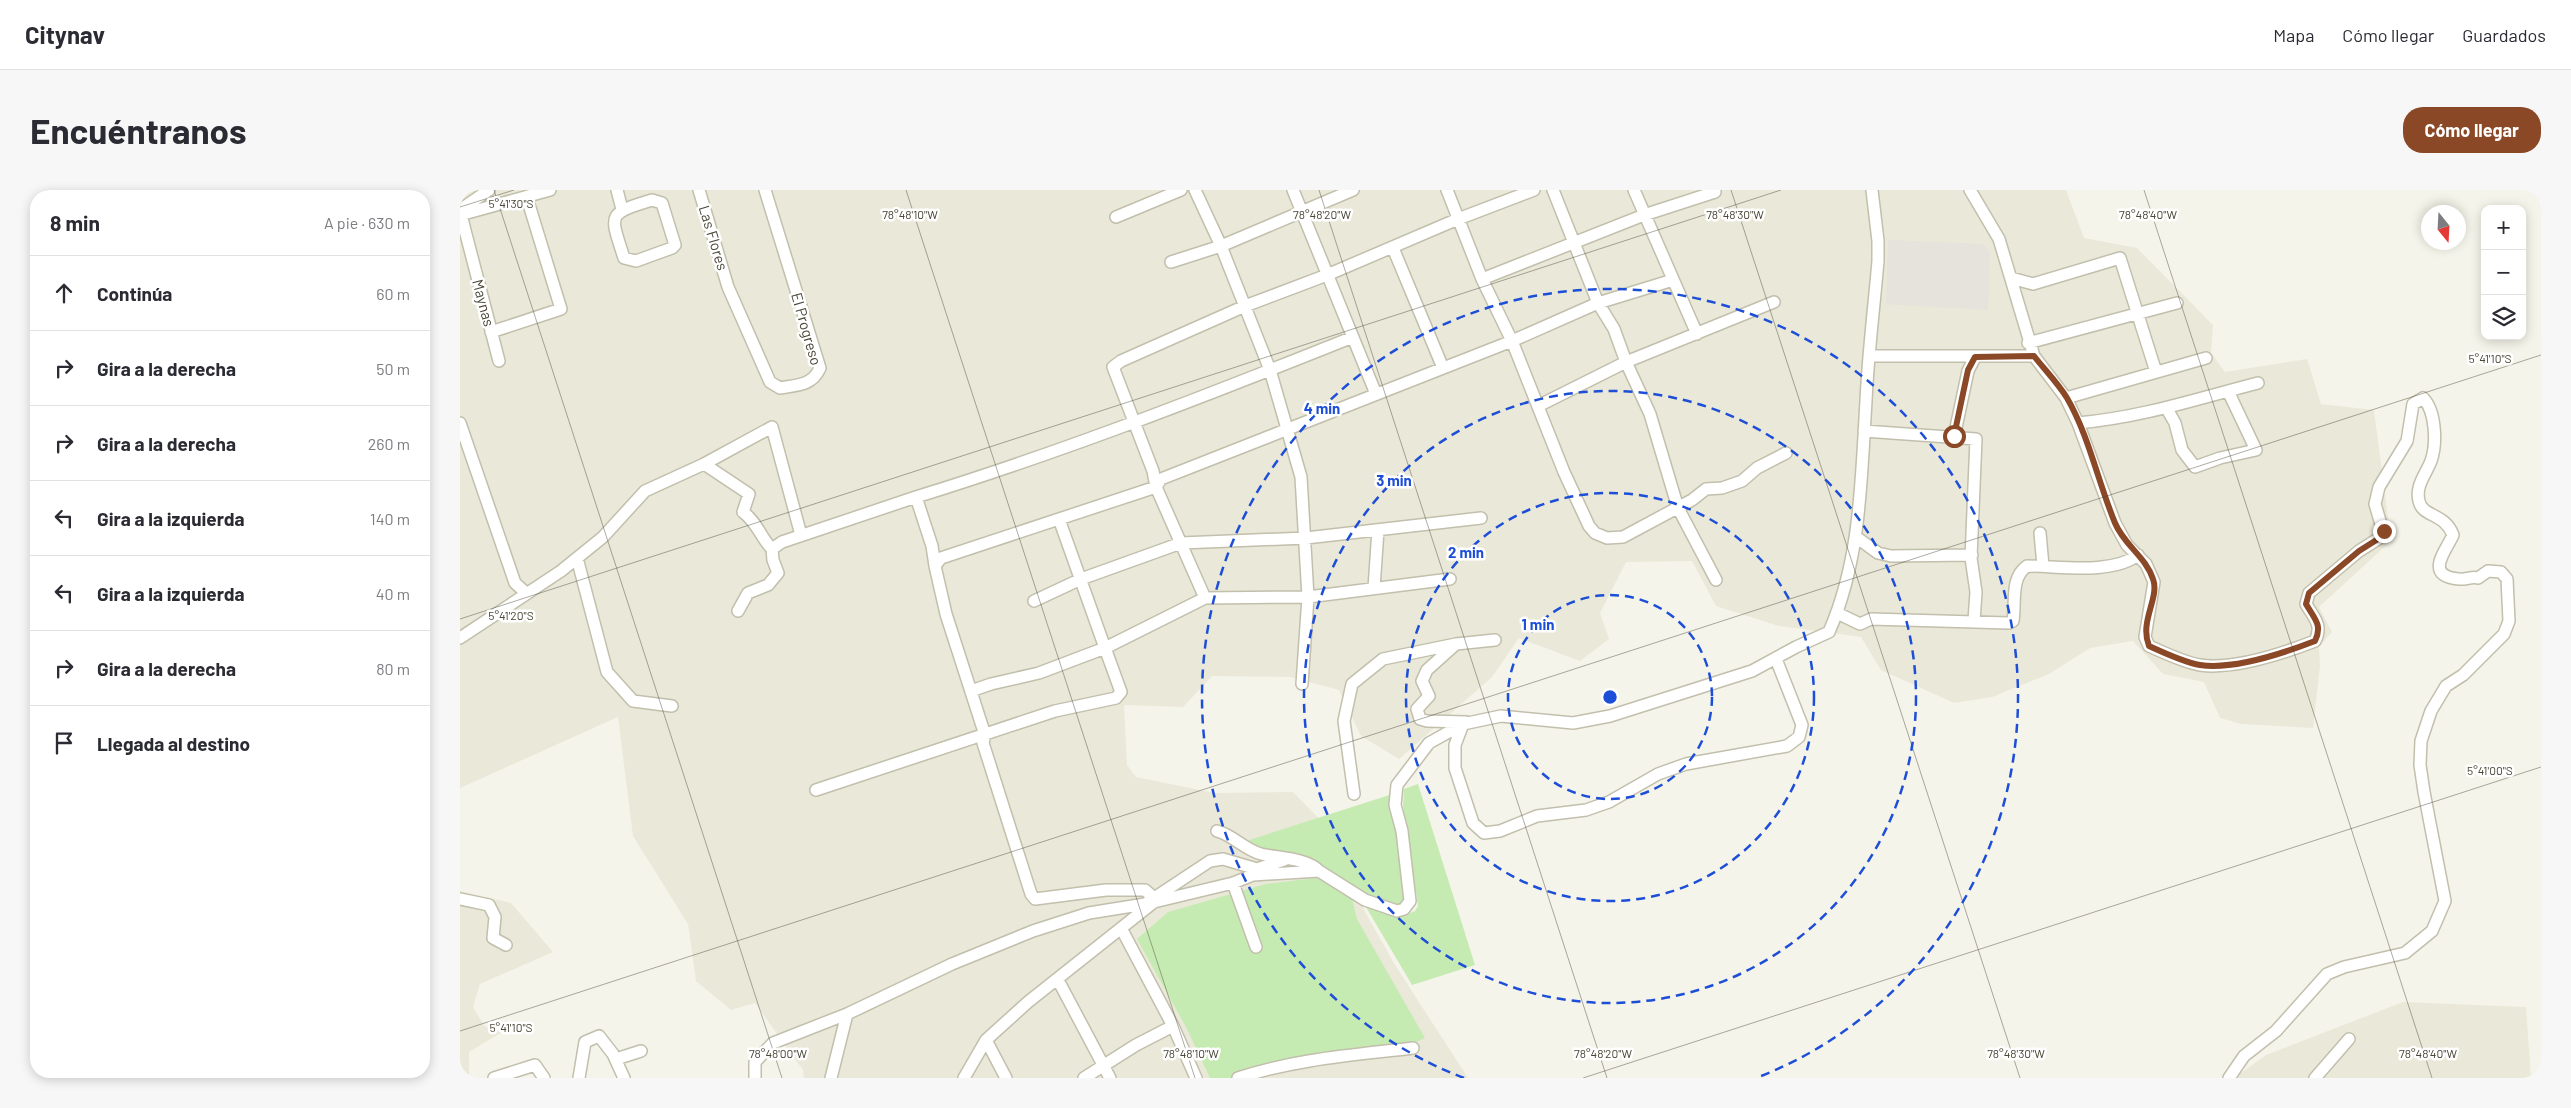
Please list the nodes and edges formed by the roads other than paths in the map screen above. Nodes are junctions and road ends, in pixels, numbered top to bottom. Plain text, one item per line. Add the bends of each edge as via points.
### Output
1 (489, 190) edge
2 (550, 190) edge
3 (617, 190) edge
4 (699, 190) edge
5 (765, 190) edge
6 (1181, 190) edge
7 (1195, 190) edge
8 (1293, 190) edge
9 (1353, 190) edge
10 (1447, 190) edge
11 (1534, 190) edge
12 (1554, 190) edge
13 (1634, 190) edge
14 (1872, 190) edge
15 (1970, 190) edge
16 (1715, 192) dead end
17 (527, 198) junction
18 (622, 209) junction
19 (460, 210) edge
20 (1302, 212) junction
21 (460, 215) edge
22 (1644, 215) junction
23 (1116, 217) dead end
24 (1458, 218) junction
25 (1574, 243) junction
26 (1221, 246) junction
27 (1393, 248) junction
28 (1171, 262) dead end
29 (1327, 275) junction
30 (2011, 278) junction
31 (1482, 279) junction
32 (1673, 280) junction
33 (728, 287) joint
34 (1774, 302) dead end
35 (1598, 303) junction
36 (2177, 303) dead end
37 (1245, 306) junction
38 (2138, 314) junction
39 (491, 332) junction
40 (1697, 334) junction
41 (1353, 337) junction
42 (1512, 341) junction
43 (2028, 342) junction
44 (1870, 356) junction
45 (2034, 356) junction
46 (1975, 357) junction
47 (2206, 358) dead end
48 (499, 361) dead end
49 (1626, 362) junction
50 (1443, 368) junction
51 (1270, 370) junction
52 (2156, 372) junction
53 (2258, 383) dead end
54 (2228, 391) junction
55 (1376, 394) junction
56 (2066, 398) junction
57 (1538, 406) junction
58 (2168, 409) junction
59 (460, 423) edge
60 (2078, 423) junction
61 (1134, 424) junction
62 (1288, 427) junction
63 (1864, 430) junction
64 (1954, 436) junction
65 (1786, 453) dead end
66 (704, 464) junction
67 (1156, 487) junction
68 (916, 497) junction
69 (1678, 508) junction
70 (1481, 518) dead end
71 (1059, 519) junction
72 (1378, 530) junction
73 (2040, 533) dead end
74 (801, 535) junction
75 (1306, 538) junction
76 (1856, 538) junction
77 (1181, 543) junction
78 (772, 549) junction
79 (1972, 555) junction
80 (2138, 555) junction
81 (577, 558) junction
82 (935, 566) junction
83 (2043, 566) junction
84 (1081, 579) junction
85 (1450, 579) dead end
86 (1716, 580) dead end
87 (1374, 588) junction
88 (526, 593) junction
89 (1308, 597) junction
90 (1206, 598) junction
91 (1034, 601) dead end
92 (738, 611) dead end
93 (1838, 613) junction
94 (1974, 621) junction
95 (460, 638) edge
96 (1494, 640) dead end
97 (1456, 644) junction
98 (1105, 648) junction
99 (1776, 659) junction
100 (1302, 684) dead end
101 (972, 692) junction
102 (672, 706) dead end
103 (1467, 724) junction
104 (985, 735) junction
105 (816, 790) dead end
106 (1354, 794) dead end
107 (1217, 831) dead end
108 (1284, 860) junction
109 (1319, 871) junction
110 (1233, 883) junction
111 (460, 899) edge
112 (1153, 899) junction
113 (1121, 928) junction
114 (506, 945) dead end
115 (1256, 947) dead end
116 (1058, 980) junction
117 (847, 1014) junction
118 (1173, 1026) junction
119 (2348, 1039) dead end
120 (986, 1040) junction
121 (1413, 1048) dead end
122 (641, 1051) dead end
123 (616, 1059) junction
124 (1103, 1065) junction
125 (1266, 1074) edge
126 (494, 1078) edge
127 (544, 1078) edge
128 (579, 1078) edge
129 (624, 1078) edge
130 (755, 1078) edge
131 (831, 1078) edge
132 (964, 1078) edge
133 (1006, 1078) edge
134 (1084, 1078) edge
135 (1110, 1078) edge
136 (1196, 1078) edge
137 (1238, 1078) edge
138 (2229, 1078) edge
139 (2315, 1078) edge

1 - 19 street
2 - 17 street
3 - 18 street
4 - 33 street, Las Flores
5 - 33 street, El Progreso via 820,368 816,377 808,384 775,387
6 - 23 street
7 - 26 street
8 - 20 street
9 - 20 street
10 - 24 street
11 - 24 street
12 - 25 street
13 - 22 street
14 - 44 street via 1878,241
15 - 30 street via 1999,238
16 - 22 street
17 - 21 street
17 - 39 street via 561,309
18 - 18 street via 614,216 613,225 624,258 636,260 672,248 674,240 662,203 652,200
20 - 26 street
20 - 29 street
21 - 39 street, Maynas
22 - 25 street
22 - 32 street
24 - 27 street
24 - 31 street
25 - 31 street
25 - 35 street
26 - 28 street
26 - 37 street
27 - 29 street
27 - 50 street
29 - 37 street
29 - 41 street
30 - 38 street via 2032,284 2120,258
30 - 43 street
31 - 42 street
32 - 35 street
32 - 40 street
34 - 40 street
35 - 42 street
35 - 49 street via 1614,329
36 - 38 street
37 - 51 street
37 - 61 street via 1126,358 1113,367
38 - 43 street
38 - 52 street
39 - 48 street, Maynas
40 - 49 street
41 - 51 street
41 - 55 street
42 - 50 street
42 - 57 street
43 - 45 street
44 - 46 street
44 - 63 street
45 - 46 street
45 - 56 street
46 - 64 street via 1968,370
47 - 52 street
49 - 57 street
49 - 69 street via 1658,435
50 - 55 street
51 - 61 street
51 - 62 street
52 - 56 street
53 - 54 street
54 - 58 street
54 - 58 street via 2256,450 2195,466 2182,450
55 - 62 street
56 - 60 street
57 - 69 street via 1564,472 1595,533 1607,538 1623,537
58 - 60 street
59 - 88 street via 515,583
60 - 80 street via 2115,523 2127,545
61 - 67 street
61 - 68 street
62 - 67 street via 1162,479
62 - 75 street via 1301,477
63 - 64 street
63 - 76 street via 1862,495
64 - 79 street via 1976,439
65 - 69 street via 1742,480 1722,488 1706,489
66 - 74 street via 772,427
66 - 78 street via 749,494 743,512 754,520 762,539
66 - 81 street via 645,492
67 - 71 street
67 - 77 street
68 - 74 street
68 - 82 street
69 - 86 street
70 - 72 street
71 - 82 street via 941,558
71 - 84 street
72 - 75 street
72 - 87 street
73 - 83 street
74 - 78 street
75 - 77 street
75 - 89 street
76 - 79 street via 1878,553 1891,556
76 - 93 street
77 - 84 street
77 - 90 street
78 - 92 street via 778,573 768,585 748,593
79 - 94 street via 1976,592
80 - 83 street via 2108,567
80 - 138 street via 2154,582 2147,617 2149,646 2198,664 2224,666 2293,650 2315,641 2320,624 2306,604 2309,593 2384,531 2376,504 2379,486 2407,440 2413,404 2423,398 2431,411 2434,445 2419,489 2419,502 2424,510 2443,520 2452,535 2439,557 2440,568 2445,575 2459,579 2478,578 2488,571 2501,572 2507,579 2509,621 2504,634 2463,675 2446,686 2431,711 2421,741 2424,792 2445,895 2432,931 2405,953 2327,974 2276,1031 2244,1056
81 - 88 street
81 - 102 street via 608,672 633,701
82 - 101 street via 946,614
83 - 94 street via 2027,566 2019,572 2013,621
84 - 91 street
84 - 98 street
85 - 87 street
87 - 89 street
88 - 95 street
89 - 90 street
89 - 100 street
90 - 98 street
93 - 94 street via 1860,624 1871,619
93 - 99 street via 1829,632
96 - 97 street
97 - 103 street via 1427,670 1422,682 1428,696 1418,709 1420,719 1428,722
97 - 106 street via 1384,659 1352,684 1344,721
98 - 101 street via 1039,673 991,684
98 - 104 street via 1121,692 1116,698 1055,711
99 - 103 street via 1752,671 1610,716 1573,723 1501,716
99 - 103 street via 1802,725 1799,737 1787,746 1686,764 1658,774 1609,802 1586,810 1537,816 1500,831 1484,833 1474,823 1455,768 1455,744
101 - 104 street
103 - 109 street via 1429,743 1398,785 1394,805 1402,832 1410,901 1404,909 1383,907 1365,900
104 - 105 street
104 - 112 street via 983,744 1035,899 1106,890 1145,890
107 - 108 street via 1259,853 1272,854
108 - 109 street via 1302,860
108 - 112 street via 1257,869 1223,860 1210,861
109 - 110 street via 1253,875
110 - 112 street
110 - 115 street
111 - 114 street via 489,905 495,917 493,938
112 - 113 street
112 - 117 street via 1145,904 1090,913 1033,931 952,964
113 - 116 street
113 - 118 street
116 - 120 street
116 - 124 street
117 - 130 street via 773,1043 754,1062
117 - 131 street
118 - 124 street
118 - 136 street
119 - 139 street
120 - 132 street
120 - 133 street
121 - 125 street via 1306,1060
122 - 123 street
123 - 128 street via 599,1036 585,1042
123 - 129 street
124 - 134 street
124 - 135 street
125 - 137 street
126 - 127 street via 535,1065

